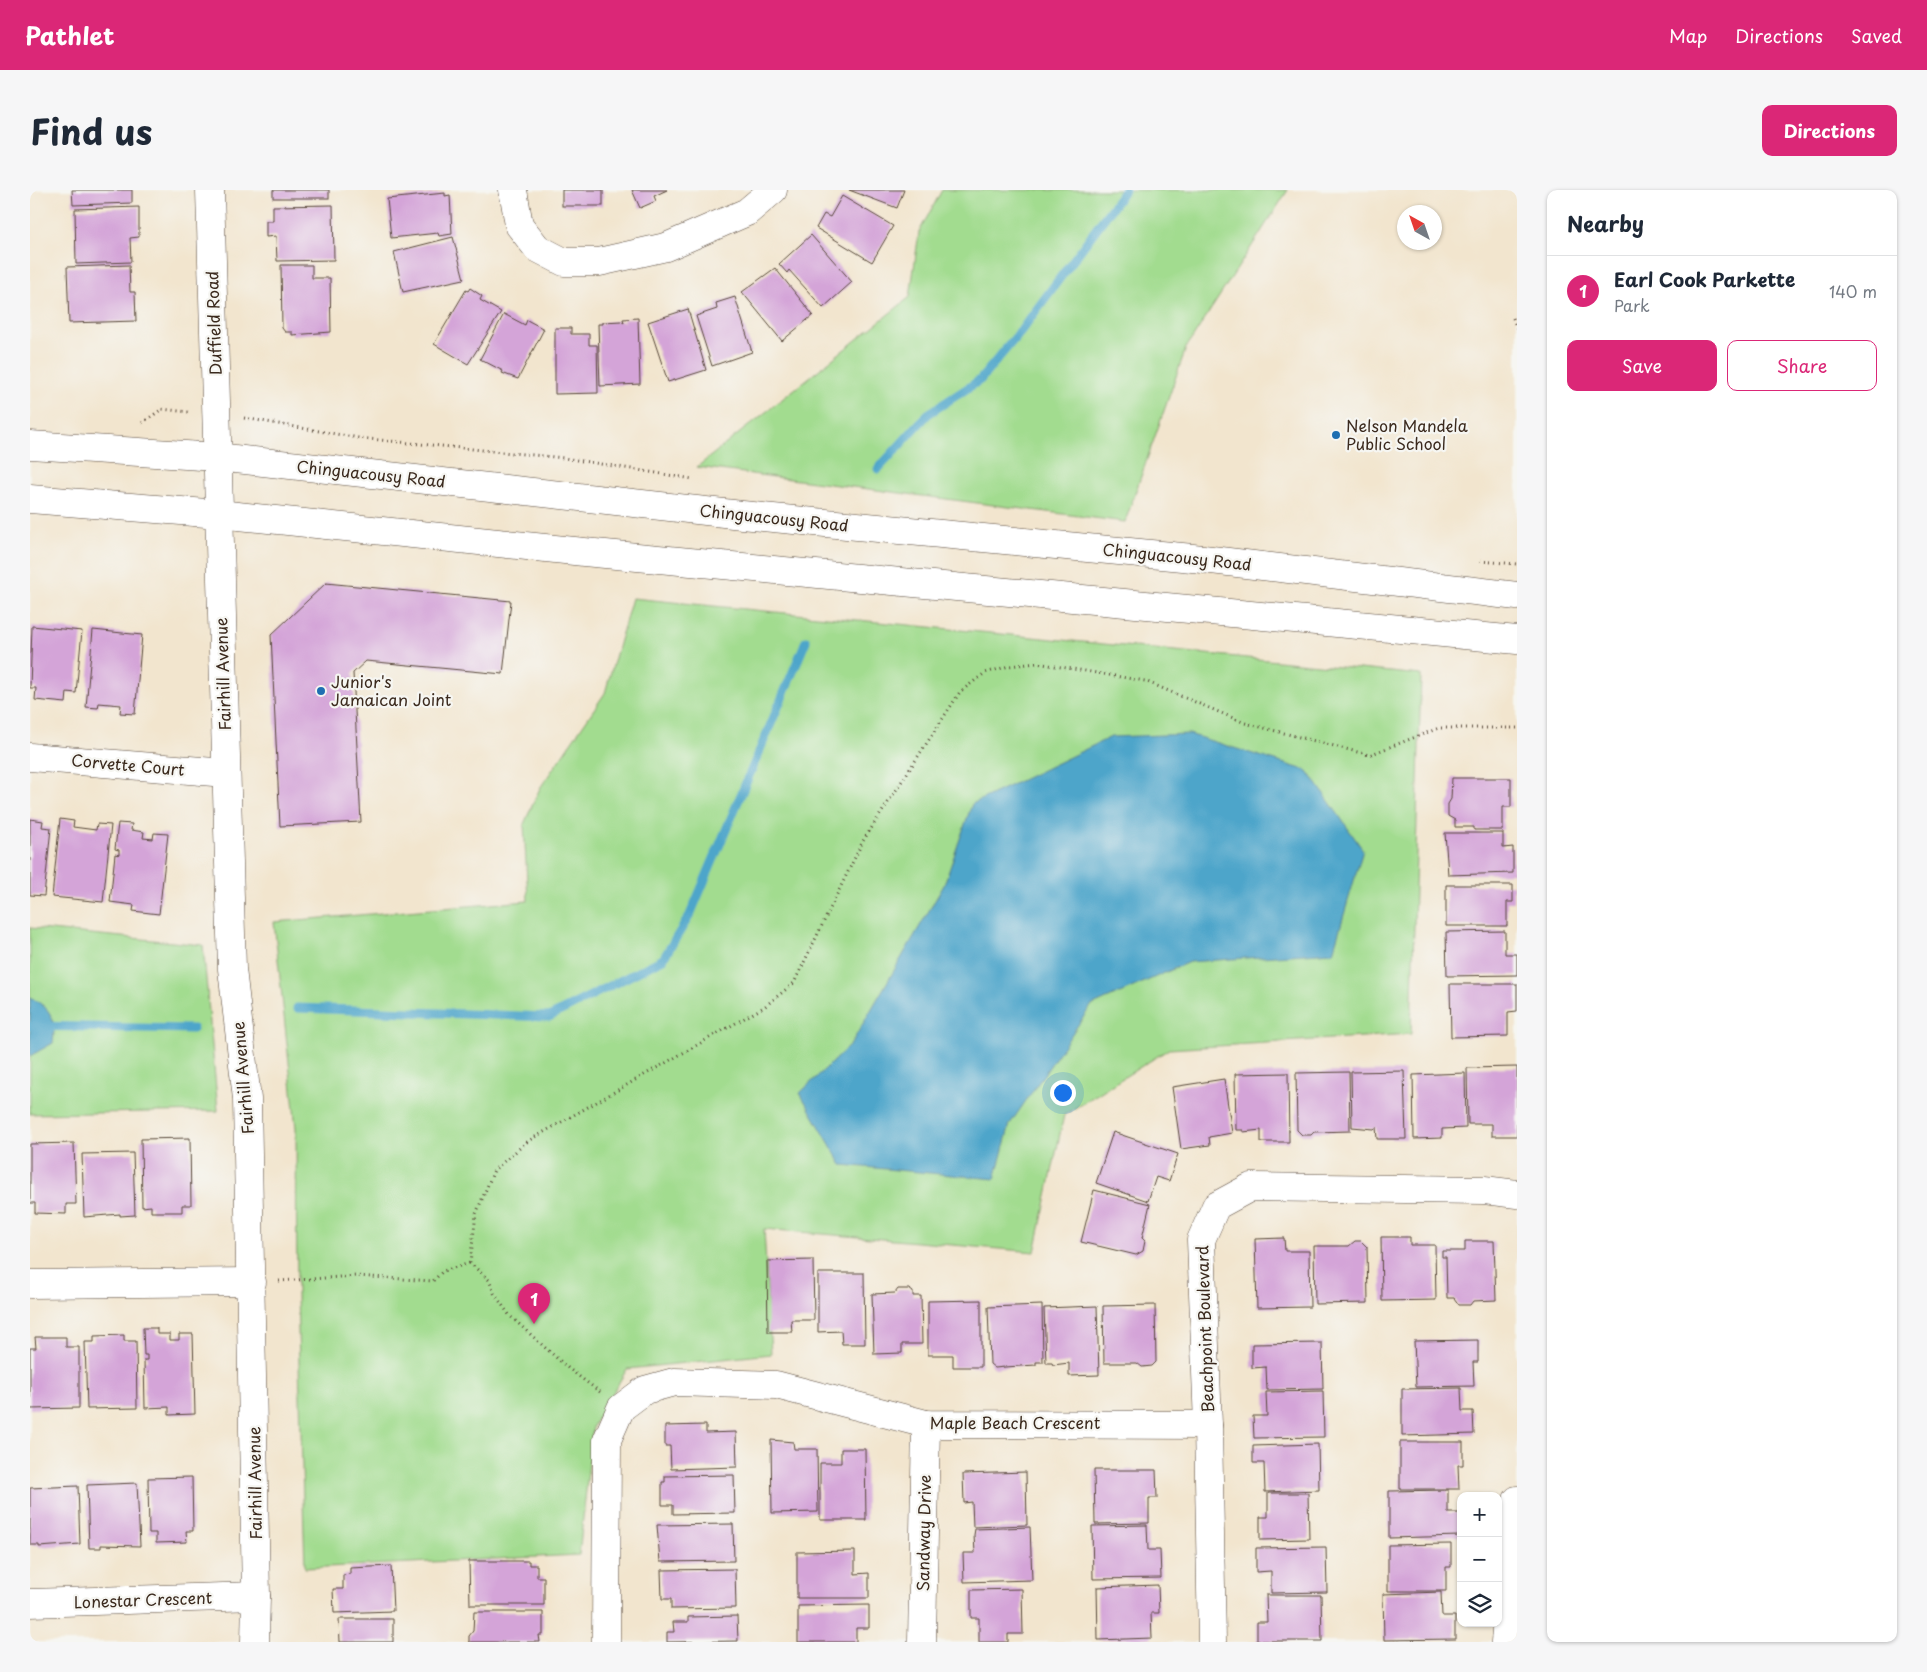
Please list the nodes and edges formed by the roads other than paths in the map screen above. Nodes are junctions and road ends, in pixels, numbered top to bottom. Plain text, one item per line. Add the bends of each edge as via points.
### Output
1 (210, 190) edge
2 (512, 190) edge
3 (773, 190) edge
4 (30, 445) edge
5 (218, 457) junction
6 (30, 499) edge
7 (219, 514) junction
8 (1517, 596) edge
9 (1517, 640) edge
10 (30, 757) edge
11 (226, 773) junction
12 (1517, 1194) edge
13 (252, 1282) junction
14 (30, 1284) edge
15 (926, 1424) junction
16 (1208, 1425) junction
17 (1517, 1500) edge
18 (256, 1596) junction
19 (30, 1603) edge
20 (254, 1642) edge
21 (606, 1642) edge
22 (922, 1642) edge
23 (1212, 1642) edge
24 (1506, 1642) edge

1 - 5 street, Duffield Road
2 - 3 street via 518,225 537,248 564,262 599,262 666,247 747,212
4 - 5 street, Chinguacousy Road
5 - 7 street, Duffield Road
5 - 8 street, Chinguacousy Road via 742,515 1203,559
6 - 7 street
7 - 9 street via 584,552
7 - 11 street, Fairhill Avenue
10 - 11 street, Corvette Court
11 - 13 street, Fairhill Avenue via 232,969 247,1099
12 - 16 street, Beachpoint Boulevard via 1484,1190 1251,1187 1216,1206 1200,1240
13 - 14 street
13 - 18 street, Fairhill Avenue
15 - 16 street, Maple Beach Crescent
15 - 21 street, Maple Beach Crescent via 776,1385 674,1382 645,1390 621,1408 607,1440
15 - 22 street, Sandway Drive
16 - 23 street, Beachpoint Boulevard
17 - 24 street
18 - 19 street, Lonestar Crescent
18 - 20 street, Fairhill Avenue

